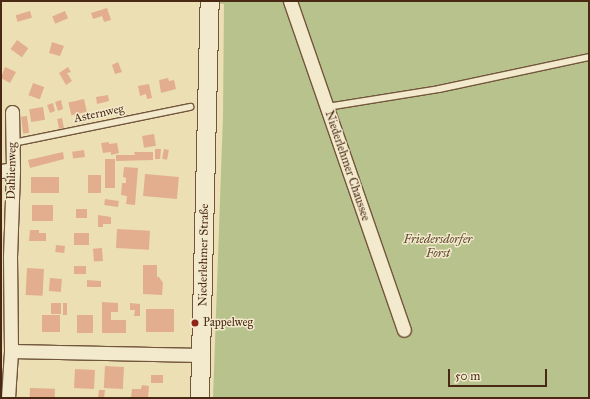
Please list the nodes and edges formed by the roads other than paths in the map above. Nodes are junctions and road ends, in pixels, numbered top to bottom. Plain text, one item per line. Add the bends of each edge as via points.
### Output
1 (210, 1) edge
2 (290, 1) edge
3 (589, 57) edge
4 (190, 107) dead end
5 (327, 107) junction
6 (12, 112) dead end
7 (13, 143) junction
8 (7, 170) edge
9 (5, 258) edge
10 (404, 330) dead end
11 (11, 351) junction
12 (201, 355) junction
13 (5, 369) edge
14 (8, 398) edge
15 (200, 398) edge

1 - 12 main road, Niederlehmer Straße
2 - 5 street, Niederlehmer Chaussee
3 - 5 lane via 439,89
4 - 7 lane, Asternweg
5 - 10 street, Niederlehmer Chaussee
6 - 7 street, Dahlienweg
7 - 8 street, Dahlienweg
8 - 9 street, Dahlienweg
9 - 11 street, Dahlienweg
11 - 12 street
11 - 13 street, Dahlienweg
12 - 15 main road, Niederlehmer Straße
13 - 14 street, Dahlienweg

